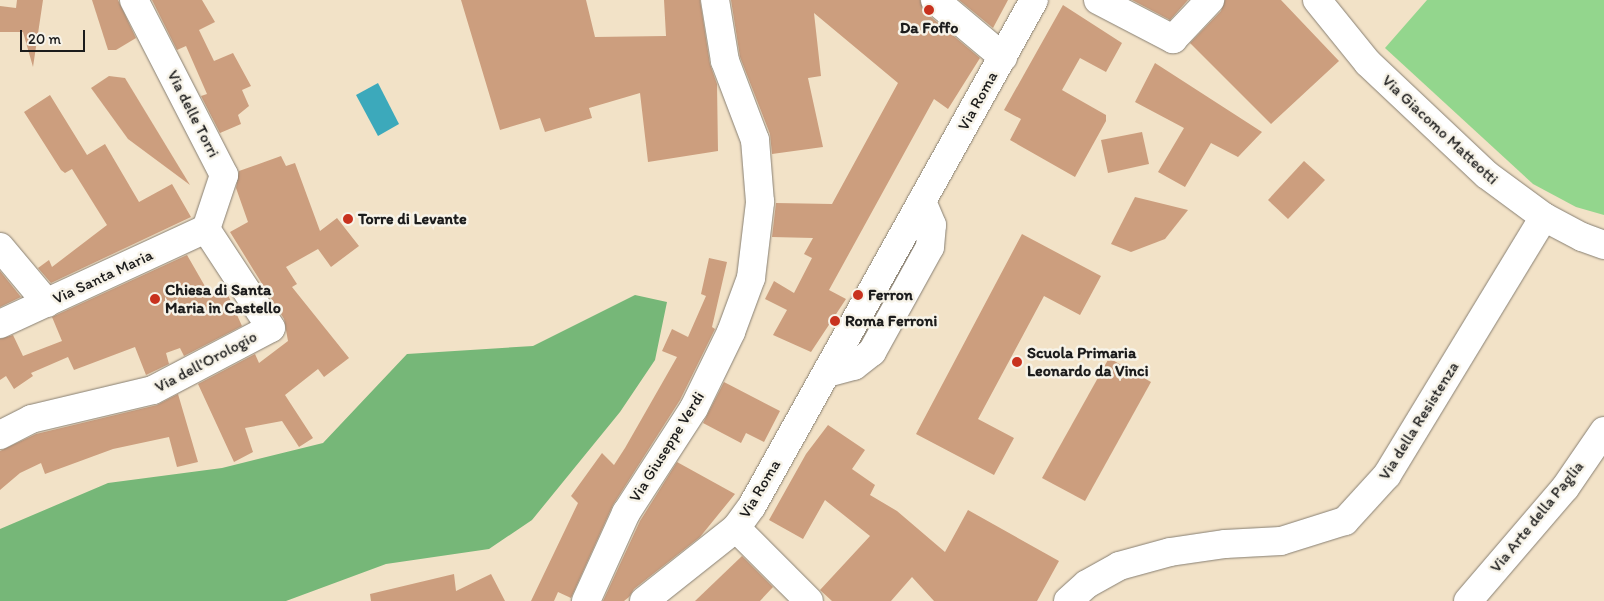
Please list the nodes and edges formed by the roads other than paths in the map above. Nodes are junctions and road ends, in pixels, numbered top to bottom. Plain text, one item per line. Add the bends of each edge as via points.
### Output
1 (134, 0) edge
2 (715, 0) edge
3 (935, 0) edge
4 (1034, 0) edge
5 (1098, 0) edge
6 (1210, 0) edge
7 (1316, 0) edge
8 (1003, 57) junction
9 (1544, 217) junction
10 (206, 229) junction
11 (1593, 241) edge
12 (0, 247) edge
13 (1604, 255) edge
14 (47, 303) junction
15 (0, 324) edge
16 (1604, 431) edge
17 (0, 435) edge
18 (736, 528) junction
19 (586, 601) edge
20 (644, 601) edge
21 (809, 601) edge
22 (1068, 601) edge
23 (1468, 601) edge

1 - 10 street, Via delle Torri via 224,175
2 - 19 street, Via Giuseppe Verdi via 725,61 755,140 760,202 751,278 731,332 694,408 626,513
3 - 8 street
4 - 8 street, Via Roma
5 - 6 street via 1173,39
7 - 9 street, Via Giacomo Matteotti via 1368,63 1487,175
8 - 18 street, Via Roma via 752,506
9 - 11 street, Via Giacomo Matteotti
9 - 22 street, Via della Resistenza via 1387,476 1345,521 1281,541 1225,544 1170,552 1119,566 1086,584
10 - 14 street, Via Santa Maria
10 - 17 street, Via dell'Orologio via 271,328 153,390 31,419
11 - 13 street, Via Giacomo Matteotti
12 - 14 street
14 - 15 street, Via Santa Maria
16 - 23 street, Via Arte della Paglia via 1565,488
18 - 20 street, Via Roma
18 - 21 street

